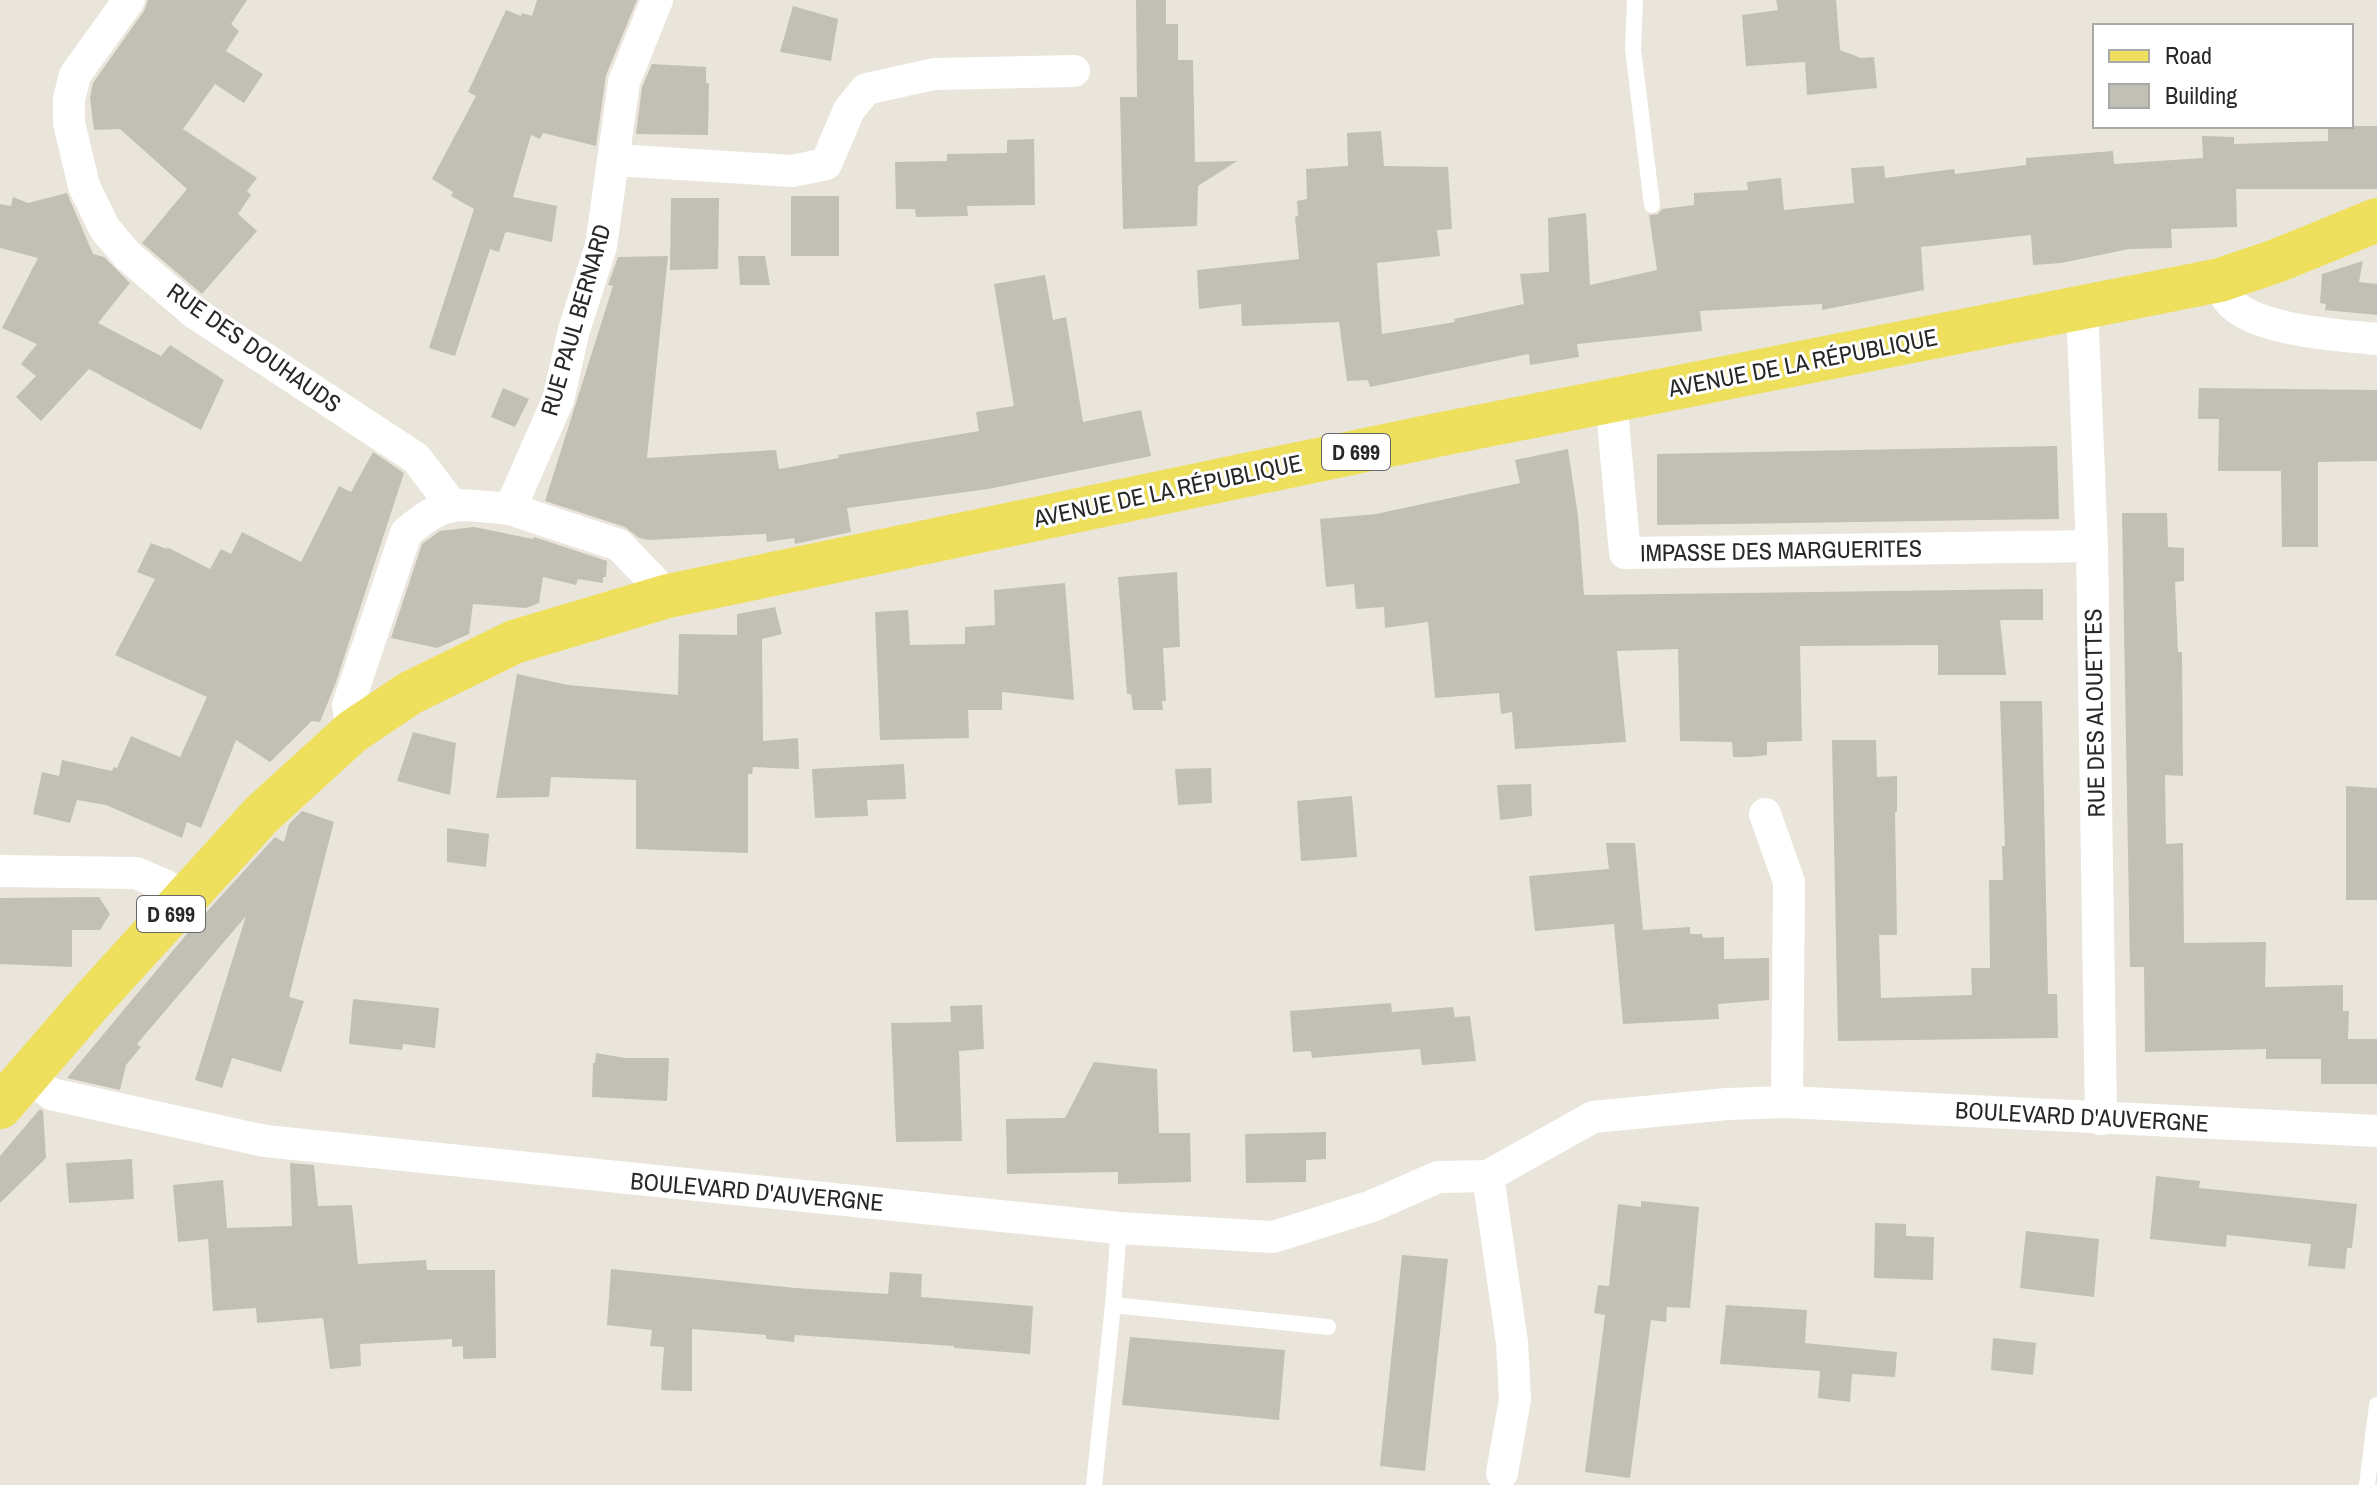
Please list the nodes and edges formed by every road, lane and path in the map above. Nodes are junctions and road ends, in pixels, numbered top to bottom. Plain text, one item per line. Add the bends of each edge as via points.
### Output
1 (129, 0) edge
2 (657, 0) edge
3 (1635, 0) edge
4 (1074, 71) dead end
5 (615, 160) junction
6 (1652, 205) dead end
7 (2377, 220) edge
8 (2220, 280) junction
9 (2080, 307) junction
10 (2377, 339) edge
11 (1611, 400) junction
12 (451, 504) junction
13 (510, 509) junction
14 (2092, 546) junction
15 (668, 596) junction
16 (352, 732) junction
17 (1765, 814) dead end
18 (0, 871) edge
19 (186, 898) junction
20 (14, 1091) edge
21 (1787, 1102) junction
22 (2101, 1119) junction
23 (2377, 1131) edge
24 (1488, 1176) junction
25 (1119, 1228) junction
26 (1113, 1305) junction
27 (1328, 1327) dead end
28 (2377, 1405) edge
29 (1502, 1473) dead end
30 (1094, 1485) edge
31 (2367, 1485) edge

1 - 12 street, RUE DES DOUHAUDS via 75,75 69,99 69,123 84,186 105,229 128,256 195,313 416,458
2 - 5 street, RUE PAUL BERNARD via 624,82
3 - 6 lane via 1633,49
4 - 5 street via 934,74 866,89 849,110 826,164 792,171
5 - 13 street, RUE PAUL BERNARD via 601,246 558,400
7 - 8 main road, AVENUE DE LA RÉPUBLIQUE / D 699
8 - 9 main road, AVENUE DE LA RÉPUBLIQUE / D 699
8 - 10 street via 2240,311 2289,329
9 - 11 main road, AVENUE DE LA RÉPUBLIQUE / D 699
9 - 14 street, RUE DES ALOUETTES
11 - 14 street, IMPASSE DES MARGUERITES via 1625,553
11 - 15 main road, AVENUE DE LA RÉPUBLIQUE / D 699
12 - 13 street
12 - 16 street via 427,513 406,533 348,705
13 - 15 street via 619,545
14 - 22 street, RUE DES ALOUETTES
15 - 16 main road, AVENUE DE LA RÉPUBLIQUE / D 699 via 514,642 410,693
16 - 19 main road, D 699 via 261,815
17 - 21 street via 1789,882
18 - 19 street via 136,873
19 - 20 main road, D 699
20 - 25 street, BOULEVARD D'AUVERGNE via 51,1094 265,1141
21 - 22 street, BOULEVARD D'AUVERGNE
21 - 24 street, BOULEVARD D'AUVERGNE via 1593,1117
22 - 23 street, BOULEVARD D'AUVERGNE
24 - 25 street, BOULEVARD D'AUVERGNE via 1438,1177 1372,1206 1273,1237
24 - 29 street via 1515,1399
25 - 26 lane
26 - 27 lane
26 - 30 lane
28 - 31 lane

